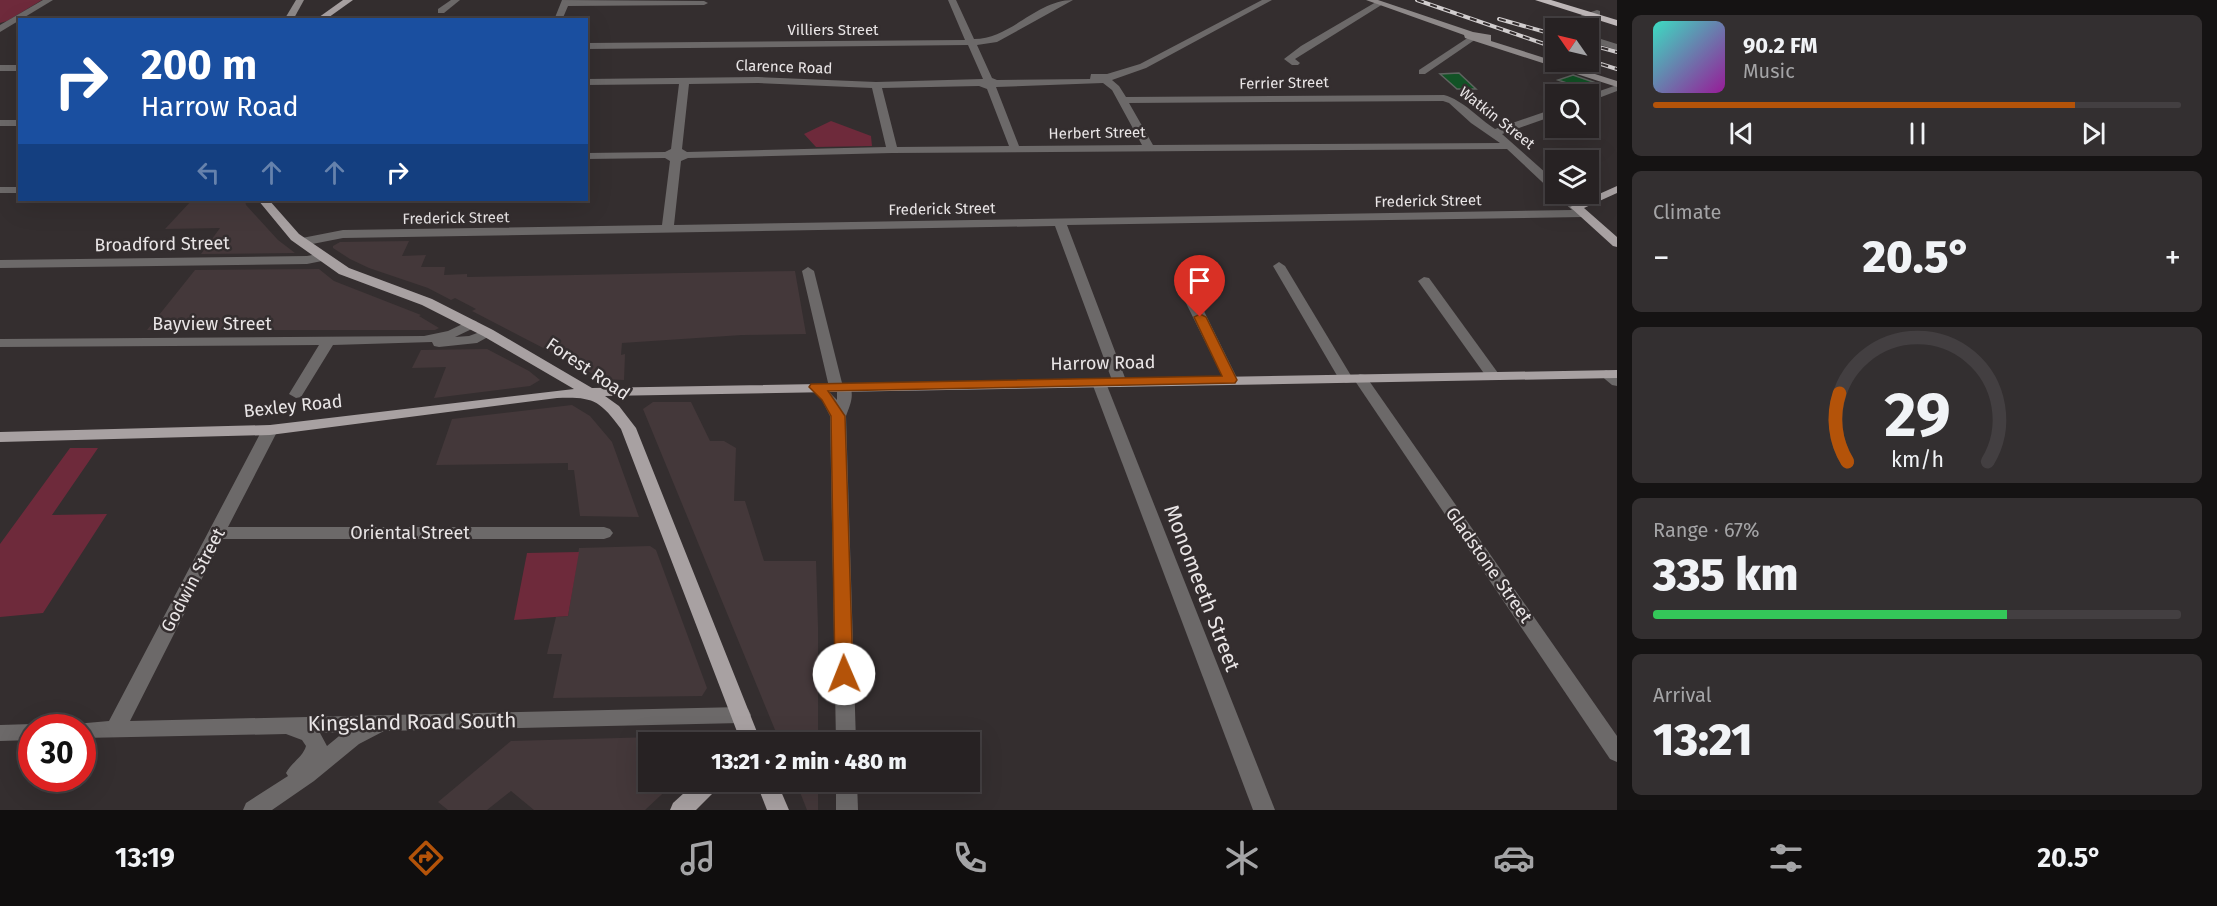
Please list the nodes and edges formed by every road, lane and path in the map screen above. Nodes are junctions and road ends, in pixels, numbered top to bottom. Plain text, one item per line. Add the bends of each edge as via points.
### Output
1 (49, 0) edge
2 (300, 0) edge
3 (349, 0) edge
4 (456, 0) edge
5 (952, 0) edge
6 (1069, 0) edge
7 (1268, 0) edge
8 (1540, 0) edge
9 (1552, 0) edge
10 (566, 2) edge
11 (1375, 2) edge
12 (704, 3) dead end
13 (441, 11) dead end
14 (1594, 14) junction
15 (19, 18) edge
16 (288, 18) edge
17 (322, 18) edge
18 (559, 18) edge
19 (1587, 18) edge
20 (1617, 21) edge
21 (1471, 36) junction
22 (1599, 41) edge
23 (970, 43) junction
24 (588, 46) edge
25 (1617, 47) edge
26 (1295, 63) dead end
27 (0, 68) edge
28 (18, 68) edge
29 (1422, 72) dead end
30 (1107, 79) junction
31 (684, 81) junction
32 (588, 82) edge
33 (989, 83) junction
34 (876, 85) junction
35 (1617, 86) edge
36 (1599, 94) edge
37 (1444, 98) joint
38 (1124, 100) junction
39 (1545, 115) edge
40 (0, 123) edge
41 (18, 123) edge
42 (1494, 133) junction
43 (1485, 146) junction
44 (1509, 146) junction
45 (1149, 148) junction
46 (1016, 149) junction
47 (892, 150) junction
48 (676, 155) junction
49 (588, 156) edge
50 (1545, 179) edge
51 (1617, 189) edge
52 (0, 190) edge
53 (18, 190) edge
54 (264, 201) edge
55 (1572, 204) edge
56 (1579, 210) junction
57 (1060, 223) junction
58 (668, 229) junction
59 (302, 242) junction
60 (1617, 243) edge
61 (323, 257) junction
62 (0, 264) edge
63 (1279, 266) dead end
64 (808, 271) dead end
65 (1424, 281) dead end
66 (1191, 299) dead end
67 (471, 324) junction
68 (488, 333) junction
69 (424, 340) junction
70 (328, 342) junction
71 (0, 344) edge
72 (1493, 376) junction
73 (1613, 377) edge
74 (1353, 378) junction
75 (1231, 380) junction
76 (1099, 383) junction
77 (1120, 383) junction
78 (816, 387) junction
79 (840, 387) junction
80 (589, 393) junction
81 (296, 394) dead end
82 (838, 416) junction
83 (270, 430) junction
84 (0, 437) edge
85 (603, 532) dead end
86 (217, 533) junction
87 (741, 715) junction
88 (401, 722) junction
89 (247, 727) junction
90 (115, 729) junction
91 (96, 730) edge
92 (18, 732) edge
93 (747, 732) edge
94 (846, 732) edge
95 (0, 733) edge
96 (1617, 753) edge
97 (700, 792) edge
98 (770, 792) edge
99 (847, 792) edge
100 (256, 808) edge
101 (681, 810) edge
102 (778, 810) edge
103 (847, 810) edge
104 (1264, 810) edge

1 - 15 street
2 - 16 street
3 - 17 main road
4 - 13 street
5 - 23 street
6 - 23 street, Villiers Street via 994,40
7 - 30 street via 1143,66
8 - 14 highway
9 - 14 highway
10 - 12 street
10 - 18 street
11 - 21 street
11 - 26 street via 1289,59
14 - 19 street
14 - 20 highway
21 - 29 street
21 - 35 street
22 - 25 street
23 - 24 street, Villiers Street
23 - 33 street
27 - 28 street
30 - 33 street, Clarence Road
30 - 38 street
31 - 32 street, Clarence Road
31 - 34 street, Clarence Road
31 - 48 street
33 - 34 street, Clarence Road
33 - 46 street
34 - 47 street
35 - 36 street
37 - 38 street, Ferrier Street
37 - 42 street, Watkin Street
38 - 45 street
39 - 42 street
40 - 41 street
42 - 43 street
42 - 44 street, Watkin Street
43 - 44 street, Herbert Street
43 - 45 street, Herbert Street
44 - 50 street, Watkin Street
45 - 46 street, Herbert Street
46 - 47 street, Herbert Street
47 - 48 street, Herbert Street
48 - 49 street, Herbert Street
48 - 58 street
51 - 56 main road, Frederick Street
52 - 53 street
54 - 59 main road, Forest Road
55 - 56 street
56 - 57 street, Frederick Street
56 - 60 main road
57 - 58 street, Frederick Street
57 - 77 street
58 - 59 street, Frederick Street via 343,234
59 - 61 main road, Forest Road
61 - 62 street, Broadford Street via 296,261
61 - 67 main road, Forest Road via 350,274
63 - 74 street, Gladstone Street
64 - 79 street
65 - 72 street
66 - 75 street
67 - 68 main road, Forest Road
67 - 69 street, Bayview Street via 452,334
68 - 69 street, Bayview Street via 463,342
68 - 80 main road, Forest Road
69 - 70 street, Bayview Street
70 - 71 street, Bayview Street
70 - 81 street
72 - 73 main road, Harrow Road
72 - 74 main road, Harrow Road
74 - 75 main road, Harrow Road
74 - 96 street, Gladstone Street
75 - 77 main road, Harrow Road
76 - 77 main road, Harrow Road
76 - 79 main road, Harrow Road
76 - 104 street, Monomeeth Street
78 - 79 main road, Harrow Road
78 - 80 main road, Harrow Road
78 - 82 street
79 - 82 street via 845,398
80 - 83 main road, Bexley Road
80 - 87 main road, Forest Road via 614,409 628,428
82 - 94 street
83 - 84 main road, Bexley Road
83 - 86 street, Godwin Street
85 - 86 street, Oriental Street
86 - 90 street, Godwin Street
87 - 88 street, Kingsland Road South
87 - 93 main road, Forest Road
88 - 89 street, Kingsland Road South
88 - 100 street via 362,732
89 - 90 street, Kingsland Road South
89 - 100 street via 300,730 317,745 310,760
90 - 91 street, Kingsland Road South
92 - 95 street
97 - 101 main road
98 - 102 main road
99 - 103 street

